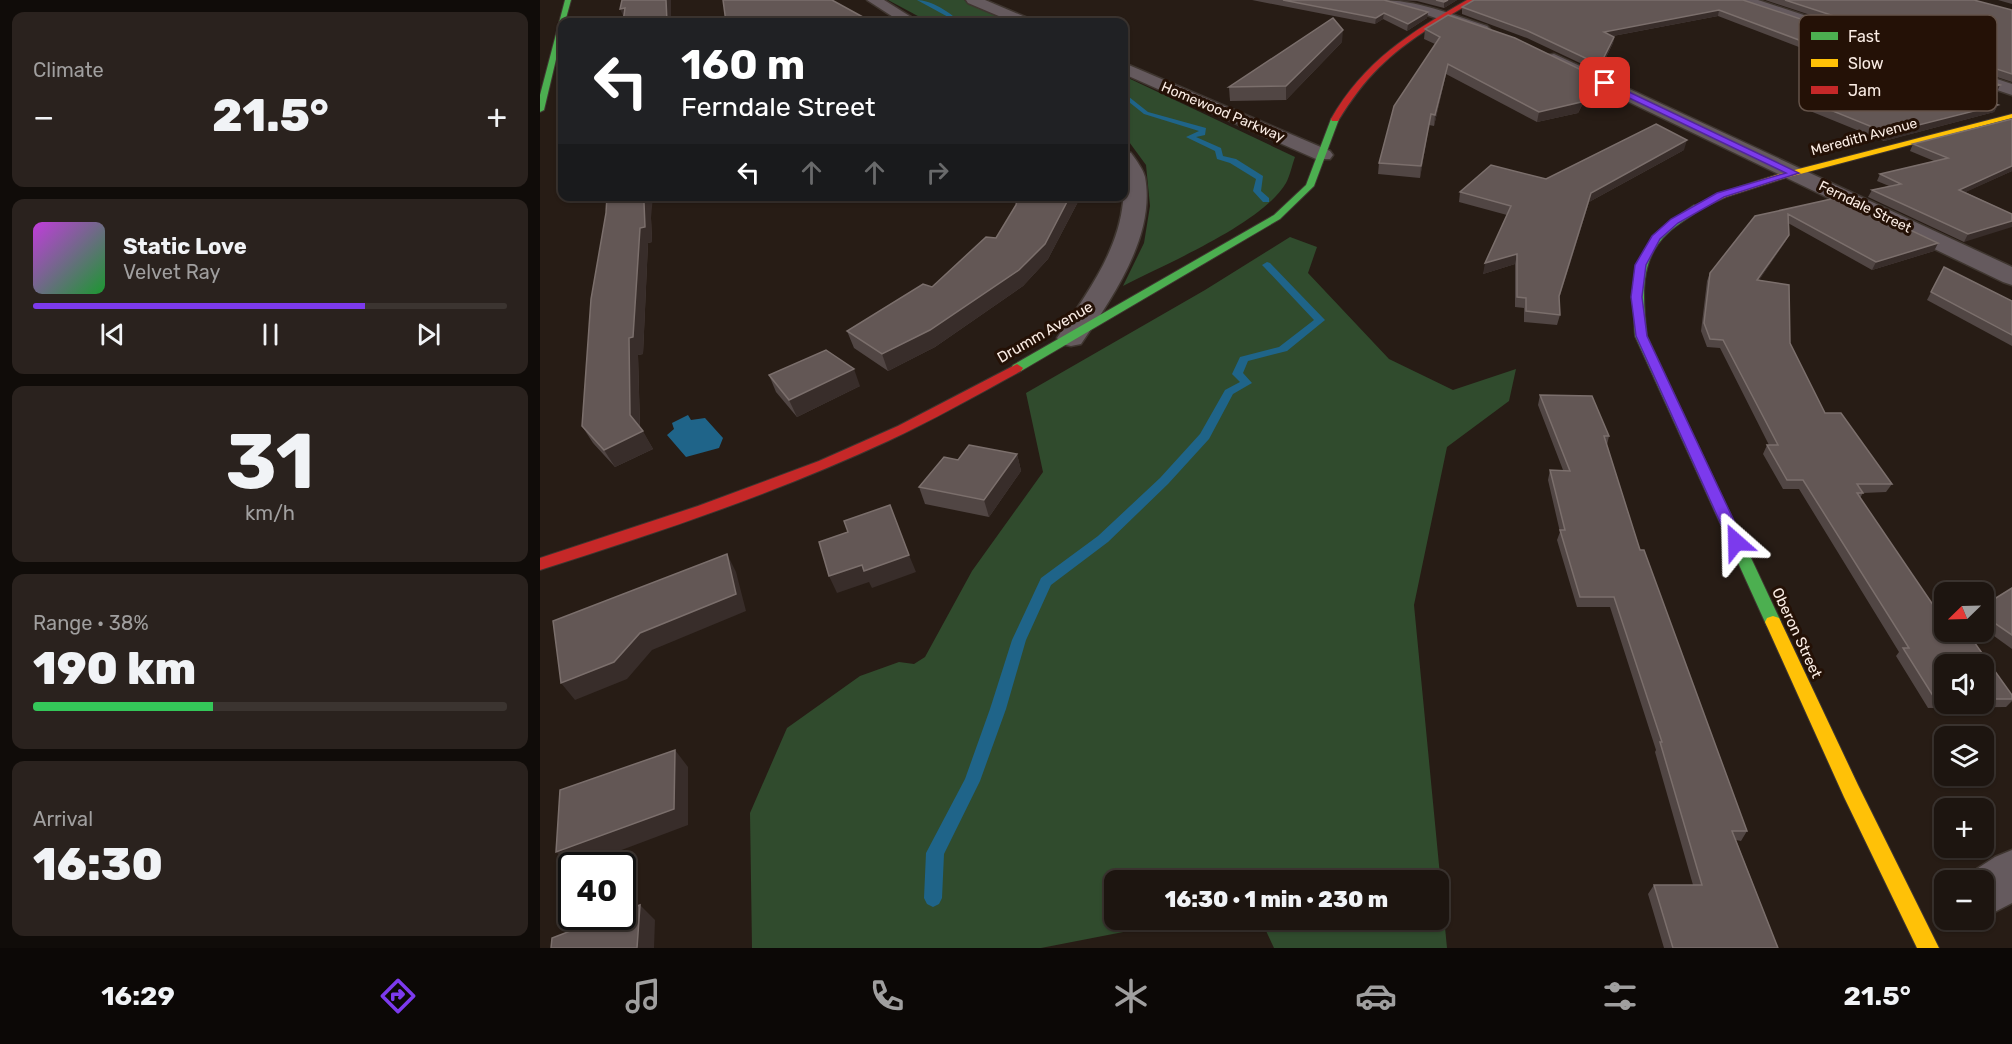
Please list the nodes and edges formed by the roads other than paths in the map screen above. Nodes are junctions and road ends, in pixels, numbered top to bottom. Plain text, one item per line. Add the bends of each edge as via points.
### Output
1 (568, 0) edge
2 (874, 0) edge
3 (973, 0) edge
4 (1386, 0) edge
5 (1471, 0) edge
6 (1744, 0) edge
7 (1444, 16) junction
8 (563, 18) edge
9 (904, 18) edge
10 (1016, 18) edge
11 (1799, 18) edge
12 (1499, 35) edge
13 (558, 39) edge
14 (1541, 53) edge
15 (1128, 70) edge
16 (1997, 85) edge
17 (2012, 90) edge
18 (540, 110) edge
19 (2012, 116) edge
20 (1323, 155) junction
21 (1128, 165) edge
22 (1794, 173) junction
23 (2012, 277) edge
24 (1071, 338) junction
25 (540, 564) edge
26 (2012, 874) edge
27 (1994, 886) edge
28 (1931, 933) edge

1 - 8 street
2 - 9 street
3 - 10 street
4 - 7 street
5 - 7 street, Drumm Avenue
6 - 11 street
7 - 12 street
7 - 20 street, Drumm Avenue via 1391,50 1364,75 1342,105
13 - 18 street
14 - 22 street, Ferndale Street
15 - 20 street, Homewood Parkway
16 - 17 street
19 - 22 street, Meredith Avenue
20 - 24 street, Drumm Avenue via 1310,186 1277,217
21 - 24 street via 1134,176 1133,219 1125,246
22 - 23 street, Ferndale Street
22 - 28 street, Oberon Street via 1721,195 1674,221 1656,238 1641,265 1636,297 1641,336 1848,783
24 - 25 street, Drumm Avenue via 863,447 709,508
26 - 27 street

